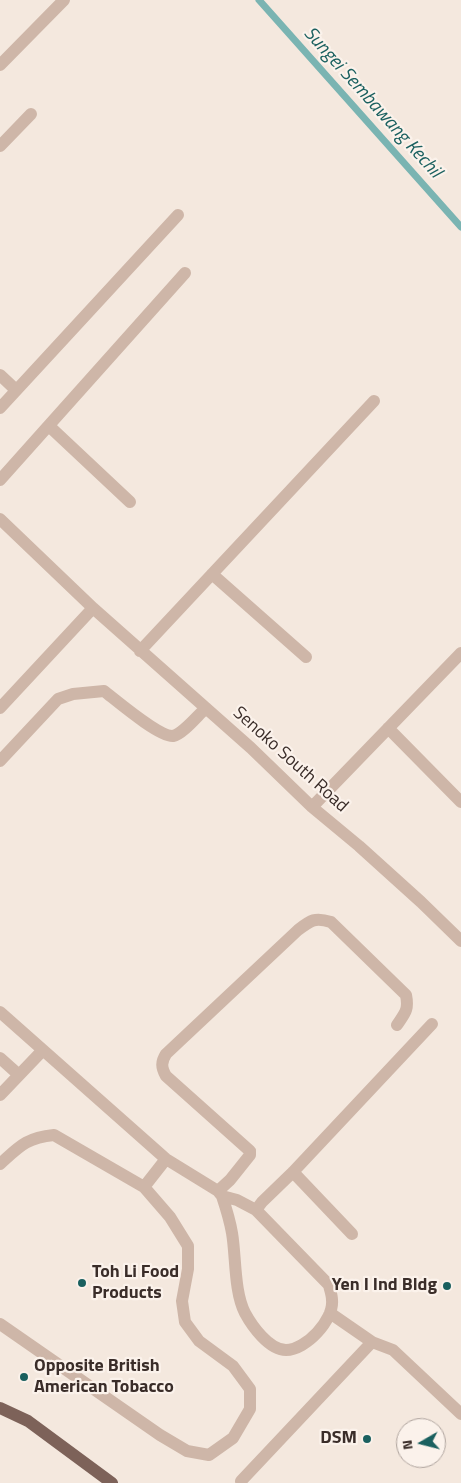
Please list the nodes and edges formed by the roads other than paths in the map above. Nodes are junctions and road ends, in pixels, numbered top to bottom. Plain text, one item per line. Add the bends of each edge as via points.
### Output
1 (64, 0) edge
2 (0, 65) edge
3 (31, 114) dead end
4 (0, 146) edge
5 (178, 215) dead end
6 (185, 273) dead end
7 (0, 375) edge
8 (16, 390) junction
9 (374, 401) dead end
10 (0, 408) edge
11 (48, 426) junction
12 (0, 480) edge
13 (130, 502) dead end
14 (0, 519) edge
15 (212, 574) junction
16 (93, 608) junction
17 (140, 651) junction
18 (461, 653) edge
19 (306, 657) dead end
20 (0, 708) edge
21 (206, 708) junction
22 (388, 728) junction
23 (0, 761) edge
24 (461, 802) edge
25 (312, 807) junction
26 (461, 941) edge
27 (0, 1012) edge
28 (432, 1024) dead end
29 (397, 1025) dead end
30 (43, 1050) junction
31 (0, 1058) edge
32 (19, 1075) junction
33 (0, 1095) edge
34 (166, 1159) junction
35 (0, 1164) edge
36 (293, 1172) junction
37 (144, 1186) junction
38 (220, 1193) junction
39 (256, 1210) junction
40 (352, 1234) dead end
41 (330, 1313) junction
42 (0, 1324) edge
43 (372, 1342) junction
44 (0, 1408) edge
45 (461, 1414) edge
46 (241, 1481) dead end
47 (112, 1483) edge

1 - 2 street
3 - 4 street
5 - 8 street
6 - 11 street
7 - 8 street
8 - 10 street
9 - 15 street
11 - 12 street
11 - 13 street
14 - 16 street, Senoko South Road
15 - 17 street
15 - 19 street
16 - 17 street, Senoko South Road
16 - 20 street
17 - 21 street, Senoko South Road
18 - 22 street
21 - 23 street via 180,733 172,736 160,733 104,691 73,694 58,699
21 - 25 street, Senoko South Road
22 - 24 street
22 - 25 street
25 - 26 street, Senoko South Road
27 - 30 street
28 - 36 street
29 - 38 street via 406,1012 406,995 331,922 320,918 298,930 166,1054 162,1069 166,1076 250,1151
30 - 32 street
30 - 34 street
31 - 32 street
32 - 33 street
34 - 37 street
34 - 38 street
35 - 37 street via 25,1142 38,1136 54,1135
36 - 39 street
36 - 40 street
37 - 42 street via 170,1217 188,1246 182,1302 185,1322 198,1341 233,1366 250,1389 250,1409 233,1438 209,1455 187,1451
38 - 39 street
38 - 41 street via 232,1232 244,1311 257,1331 270,1344 285,1350 300,1347 324,1326
39 - 41 street via 329,1285
41 - 43 street
43 - 45 street via 393,1350
43 - 46 street
44 - 47 main road via 28,1421

